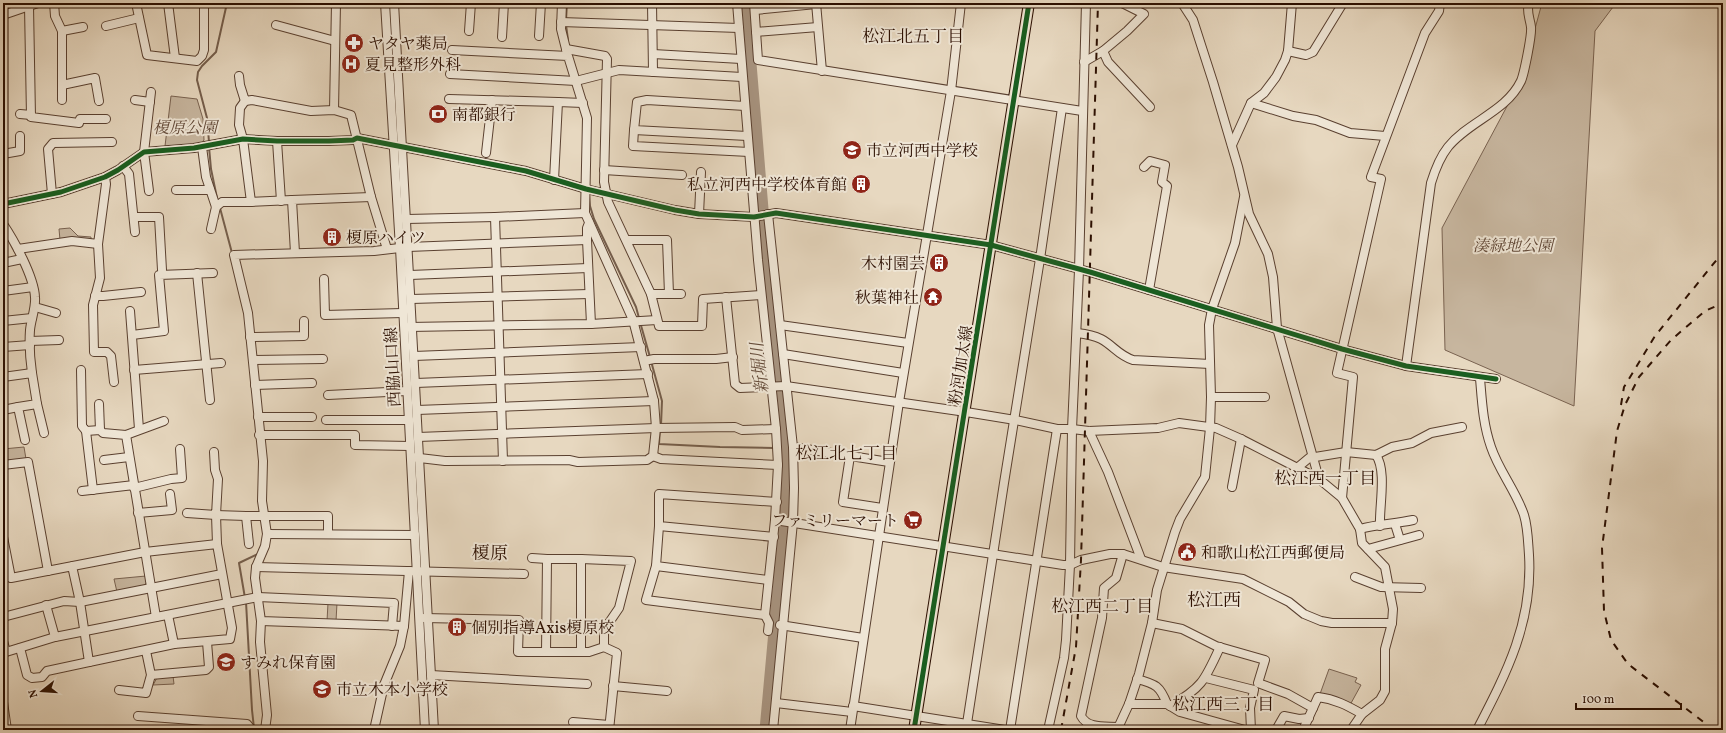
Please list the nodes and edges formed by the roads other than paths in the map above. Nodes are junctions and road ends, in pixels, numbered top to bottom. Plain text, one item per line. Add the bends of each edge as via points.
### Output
1 (38, 3) edge
2 (54, 3) edge
3 (136, 3) edge
4 (168, 3) edge
5 (204, 3) edge
6 (336, 3) edge
7 (385, 3) edge
8 (394, 3) edge
9 (471, 3) edge
10 (504, 3) edge
11 (541, 3) edge
12 (562, 3) edge
13 (652, 3) edge
14 (737, 3) edge
15 (816, 3) edge
16 (961, 3) edge
17 (1029, 3) edge
18 (1086, 3) edge
19 (1122, 3) edge
20 (1182, 3) edge
21 (1292, 3) edge
22 (1343, 3) edge
23 (1440, 3) edge
24 (1529, 3) edge
25 (28, 6) junction
26 (755, 7) edge
27 (3, 15) edge
28 (139, 18) junction
29 (561, 22) junction
30 (276, 24) dead end
31 (652, 25) junction
32 (106, 26) dead end
33 (83, 27) dead end
34 (818, 27) junction
35 (739, 28) junction
36 (62, 31) junction
37 (469, 31) dead end
38 (756, 32) junction
39 (539, 36) dead end
40 (502, 37) dead end
41 (333, 40) junction
42 (452, 50) dead end
43 (1103, 51) junction
44 (1288, 51) junction
45 (567, 53) junction
46 (652, 54) junction
47 (175, 58) junction
48 (741, 59) junction
49 (1084, 62) junction
50 (822, 71) junction
51 (653, 72) junction
52 (607, 73) junction
53 (450, 74) dead end
54 (240, 76) dead end
55 (742, 78) junction
56 (576, 82) junction
57 (62, 85) junction
58 (951, 91) junction
59 (151, 92) dead end
60 (449, 99) dead end
61 (62, 100) dead end
62 (134, 100) dead end
63 (492, 100) junction
64 (1013, 100) junction
65 (99, 101) dead end
66 (245, 101) junction
67 (150, 102) junction
68 (558, 102) junction
69 (583, 103) junction
70 (1251, 103) junction
71 (745, 106) junction
72 (1150, 107) dead end
73 (1062, 108) junction
74 (334, 110) junction
75 (1082, 111) junction
76 (20, 114) dead end
77 (31, 115) junction
78 (106, 120) dead end
79 (634, 130) junction
80 (20, 136) dead end
81 (747, 136) junction
82 (1385, 136) junction
83 (357, 138) junction
84 (243, 139) junction
85 (277, 141) junction
86 (112, 142) dead end
87 (394, 144) junction
88 (1232, 145) junction
89 (207, 146) junction
90 (403, 147) junction
91 (144, 152) junction
92 (749, 152) junction
93 (486, 153) dead end
94 (3, 154) edge
95 (123, 166) junction
96 (1144, 167) dead end
97 (604, 170) junction
98 (701, 172) dead end
99 (682, 175) dead end
100 (105, 177) junction
101 (554, 180) junction
102 (586, 189) junction
103 (176, 190) dead end
104 (210, 190) junction
105 (149, 191) dead end
106 (605, 193) junction
107 (52, 194) junction
108 (371, 197) junction
109 (1244, 197) junction
110 (292, 200) junction
111 (281, 201) junction
112 (251, 202) junction
113 (3, 204) edge
114 (218, 206) junction
115 (585, 214) junction
116 (699, 214) junction
117 (772, 214) junction
118 (134, 217) junction
119 (495, 217) junction
120 (754, 217) junction
121 (407, 219) junction
122 (589, 223) junction
123 (3, 224) edge
124 (211, 230) dead end
125 (135, 232) dead end
126 (927, 236) junction
127 (587, 240) junction
128 (626, 240) junction
129 (496, 243) junction
130 (98, 244) junction
131 (991, 245) junction
132 (404, 248) junction
133 (18, 249) junction
134 (387, 249) junction
135 (295, 253) junction
136 (22, 259) junction
137 (1040, 259) junction
138 (3, 263) edge
139 (588, 268) junction
140 (162, 270) dead end
141 (1079, 270) junction
142 (497, 271) junction
143 (213, 273) dead end
144 (197, 274) junction
145 (410, 274) junction
146 (324, 279) dead end
147 (33, 287) junction
148 (1149, 290) junction
149 (3, 291) edge
150 (141, 292) dead end
151 (590, 294) junction
152 (651, 294) junction
153 (669, 294) junction
154 (681, 294) dead end
155 (762, 295) junction
156 (95, 296) junction
157 (497, 297) junction
158 (726, 297) junction
159 (411, 299) junction
160 (35, 307) junction
161 (1212, 309) junction
162 (130, 311) dead end
163 (56, 313) dead end
164 (403, 313) junction
165 (32, 318) junction
166 (633, 320) junction
167 (656, 320) junction
168 (3, 321) edge
169 (304, 322) dead end
170 (498, 324) junction
171 (591, 324) junction
172 (780, 325) junction
173 (408, 327) junction
174 (1277, 328) junction
175 (1077, 333) junction
176 (132, 335) junction
177 (250, 337) junction
178 (59, 340) dead end
179 (30, 343) junction
180 (908, 343) junction
181 (3, 347) edge
182 (641, 347) junction
183 (1342, 349) junction
184 (499, 353) junction
185 (783, 354) junction
186 (414, 356) junction
187 (733, 356) junction
188 (323, 359) dead end
189 (253, 360) junction
190 (644, 361) junction
191 (221, 363) dead end
192 (206, 364) junction
193 (1210, 364) junction
194 (1406, 366) junction
195 (81, 370) dead end
196 (134, 370) junction
197 (32, 373) junction
198 (903, 373) junction
199 (648, 374) junction
200 (3, 377) edge
201 (1480, 378) junction
202 (500, 379) junction
203 (1496, 379) dead end
204 (114, 382) dead end
205 (312, 383) dead end
206 (416, 383) junction
207 (255, 385) junction
208 (772, 386) junction
209 (786, 386) junction
210 (408, 391) junction
211 (328, 395) dead end
212 (1265, 397) dead end
213 (1211, 398) junction
214 (210, 400) dead end
215 (654, 401) junction
216 (899, 402) junction
217 (37, 404) junction
218 (99, 404) dead end
219 (18, 407) junction
220 (501, 407) junction
221 (3, 410) edge
222 (417, 410) junction
223 (966, 412) junction
224 (258, 417) junction
225 (312, 417) dead end
226 (326, 420) dead end
227 (409, 420) junction
228 (1014, 420) junction
229 (164, 421) dead end
230 (1462, 427) dead end
231 (656, 428) junction
232 (1210, 428) junction
233 (139, 429) junction
234 (776, 429) junction
235 (1072, 429) junction
236 (100, 430) junction
237 (1057, 430) junction
238 (86, 431) junction
239 (1089, 431) junction
240 (44, 433) dead end
241 (126, 434) junction
242 (502, 434) junction
243 (259, 435) junction
244 (418, 437) junction
245 (1241, 439) junction
246 (25, 440) dead end
247 (410, 446) junction
248 (793, 447) junction
249 (180, 449) dead end
250 (214, 452) dead end
251 (1346, 452) junction
252 (1376, 455) junction
253 (653, 456) junction
254 (850, 456) junction
255 (129, 457) junction
256 (415, 458) junction
257 (1313, 458) junction
258 (104, 460) dead end
259 (503, 461) junction
260 (889, 462) junction
261 (3, 465) edge
262 (778, 465) junction
263 (1298, 468) junction
264 (1319, 479) junction
265 (134, 487) junction
266 (1232, 487) dead end
267 (93, 490) junction
268 (82, 491) dead end
269 (170, 494) dead end
270 (1342, 498) junction
271 (777, 502) junction
272 (882, 508) junction
273 (187, 513) dead end
274 (138, 514) junction
275 (216, 514) junction
276 (246, 516) junction
277 (262, 516) junction
278 (777, 520) junction
279 (1413, 520) dead end
280 (791, 522) junction
281 (1395, 524) junction
282 (659, 526) junction
283 (1380, 526) junction
284 (1360, 529) junction
285 (267, 534) junction
286 (328, 534) junction
287 (415, 535) junction
288 (1419, 535) dead end
289 (774, 536) junction
290 (878, 536) junction
291 (3, 537) edge
292 (1400, 540) junction
293 (217, 544) junction
294 (249, 544) dead end
295 (942, 546) junction
296 (1368, 549) junction
297 (145, 552) junction
298 (993, 554) junction
299 (1123, 554) junction
300 (532, 558) dead end
301 (547, 559) junction
302 (1141, 559) junction
303 (581, 560) junction
304 (1037, 562) junction
305 (1070, 565) junction
306 (72, 566) junction
307 (656, 566) junction
308 (256, 567) junction
309 (1164, 567) junction
310 (48, 571) junction
311 (413, 571) junction
312 (426, 572) junction
313 (222, 574) junction
314 (524, 574) dead end
315 (1355, 577) dead end
316 (7, 579) edge
317 (768, 580) junction
318 (151, 588) junction
319 (1388, 588) junction
320 (1421, 588) dead end
321 (258, 597) junction
322 (80, 602) junction
323 (228, 603) junction
324 (46, 605) junction
325 (168, 615) junction
326 (3, 617) edge
327 (156, 617) junction
328 (424, 618) junction
329 (261, 621) junction
330 (1392, 622) junction
331 (1152, 623) junction
332 (781, 625) junction
333 (392, 626) junction
334 (404, 626) junction
335 (84, 630) junction
336 (55, 637) junction
337 (863, 638) junction
338 (3, 641) edge
339 (207, 642) junction
340 (174, 644) junction
341 (604, 647) junction
342 (1220, 647) junction
343 (20, 648) junction
344 (146, 651) junction
345 (546, 652) junction
346 (582, 652) junction
347 (89, 662) junction
348 (152, 675) junction
349 (431, 675) junction
350 (1206, 678) junction
351 (1137, 679) junction
352 (588, 684) dead end
353 (614, 686) junction
354 (119, 690) dead end
355 (667, 691) dead end
356 (3, 702) edge
357 (776, 703) junction
358 (1129, 704) junction
359 (1169, 705) junction
360 (1314, 708) junction
361 (853, 709) junction
362 (1362, 714) junction
363 (138, 716) dead end
364 (917, 716) junction
365 (1309, 718) junction
366 (574, 722) dead end
367 (609, 727) edge
368 (967, 727) edge
369 (1118, 729) edge
370 (7, 730) edge
371 (252, 730) edge
372 (265, 730) edge
373 (374, 730) edge
374 (425, 730) edge
375 (434, 730) edge
376 (773, 730) edge
377 (850, 730) edge
378 (914, 730) edge
379 (1005, 730) edge
380 (1010, 730) edge
381 (1048, 730) edge
382 (1245, 730) edge
383 (1251, 730) edge
384 (1276, 730) edge
385 (1303, 730) edge
386 (1351, 730) edge
387 (1477, 730) edge

1 - 25 street
2 - 36 street via 55,16
3 - 28 street
4 - 47 street
5 - 47 street via 202,56 197,61
6 - 41 street
7 - 87 street, 西脇山口線
8 - 90 street, 西脇山口線
9 - 37 street
10 - 40 street
11 - 39 street
12 - 29 street
13 - 31 street
14 - 35 street
15 - 26 street
15 - 34 street
16 - 58 street
17 - 64 main road, 粉河加太線
18 - 49 street
19 - 43 street via 1144,14
20 - 88 street via 1193,20
21 - 44 street
22 - 44 street via 1313,52 1306,55
23 - 82 street via 1439,12 1424,33
24 - 194 street via 1527,9 1531,28 1521,80 1512,95 1498,108 1461,134 1448,147 1431,183
25 - 27 street
25 - 77 street
26 - 38 street
28 - 32 street
28 - 47 street via 147,55
29 - 31 street
29 - 45 street
30 - 41 street
31 - 35 street
31 - 46 street
33 - 36 street
34 - 38 street
34 - 50 street
35 - 48 street
36 - 57 street
38 - 50 street via 758,60
41 - 74 street
42 - 45 street
43 - 49 street
43 - 72 street via 1108,62
44 - 70 street via 1276,77 1264,93
45 - 52 street via 605,56
45 - 56 street
46 - 48 street
46 - 51 street
48 - 55 street
49 - 75 street
50 - 58 street
51 - 52 street via 619,70
51 - 55 street
52 - 56 street
52 - 97 street
53 - 56 street
54 - 66 street
55 - 71 street
56 - 69 street
57 - 61 street
57 - 65 street via 95,78
58 - 64 street
58 - 126 street
59 - 67 street
60 - 63 street
62 - 67 street
63 - 68 street
63 - 93 street
64 - 73 street
64 - 131 main road, 粉河加太線
66 - 74 street via 252,100 311,111
66 - 84 street via 240,108 239,125
67 - 91 street
68 - 69 street
68 - 101 street
69 - 102 street via 587,118
70 - 82 street via 1316,120 1350,133
70 - 88 street
71 - 79 street via 647,100 637,102
71 - 81 street
73 - 75 street
73 - 137 street
74 - 83 street via 352,115
75 - 141 street
76 - 77 street
77 - 78 street via 79,123 80,119
79 - 81 street
79 - 92 street via 633,146
80 - 94 street via 20,152
81 - 92 street
82 - 183 street via 1371,177 1381,179
83 - 85 street
83 - 87 street
83 - 108 street
84 - 85 street
84 - 89 street
84 - 112 street
85 - 111 street
86 - 107 street via 53,143 48,149
87 - 90 street
87 - 132 street, 西脇山口線
88 - 109 street
89 - 91 street
89 - 104 street
90 - 101 street via 526,171
90 - 121 street, 西脇山口線
91 - 95 street
91 - 105 street
92 - 120 street
95 - 100 street
95 - 118 street via 128,174
96 - 148 street via 1150,162 1165,165 1162,182 1167,186
97 - 99 street
97 - 106 street
98 - 116 street
100 - 107 street
100 - 130 street
101 - 102 street
102 - 106 street
102 - 115 street
103 - 104 street
104 - 114 street
106 - 116 street
106 - 128 street
107 - 113 street
108 - 110 street
108 - 134 street
109 - 161 street via 1235,242
109 - 174 street via 1268,254 1273,277
110 - 111 street
110 - 135 street
111 - 112 street
112 - 114 street via 222,202
114 - 124 street
115 - 119 street
115 - 122 street
116 - 120 street
117 - 120 street
117 - 126 street
117 - 172 street
118 - 125 street
118 - 140 street via 159,217
119 - 121 street
119 - 129 street
120 - 155 street
121 - 132 street, 西脇山口線
122 - 127 street
122 - 166 street
123 - 133 street
126 - 131 street
126 - 180 street
127 - 129 street
127 - 139 street
128 - 152 street
128 - 153 street via 667,240
129 - 132 street
129 - 142 street
130 - 133 street via 72,241
130 - 156 street via 100,278
131 - 137 street
131 - 223 main road, 粉河加太線
132 - 134 street
132 - 145 street, 西脇山口線
132 - 164 street, 西脇山口線
133 - 136 street
134 - 135 street
135 - 177 street via 234,255 248,312
136 - 138 street
136 - 147 street
137 - 141 street
137 - 228 street
139 - 142 street
139 - 151 street
141 - 148 street
141 - 175 street
142 - 145 street
142 - 157 street
143 - 144 street
144 - 176 street via 159,275 164,331
144 - 192 street
145 - 159 street, 西脇山口線
146 - 164 street via 325,315
147 - 149 street
147 - 160 street
148 - 161 street
150 - 156 street
151 - 157 street
151 - 171 street
152 - 153 street
152 - 167 street
153 - 154 street
155 - 158 street
155 - 208 street
156 - 204 street via 94,352 107,352 111,356
157 - 159 street
157 - 170 street
158 - 167 street via 703,299 702,326 658,326
158 - 187 street
159 - 173 street, 西脇山口線
160 - 163 street
160 - 165 street
161 - 174 street
161 - 193 street via 1209,325
162 - 176 street
164 - 173 street, 西脇山口線
165 - 168 street
165 - 179 street
166 - 167 street
166 - 171 street
166 - 182 street
169 - 177 street via 304,336
170 - 171 street
170 - 173 street
170 - 184 street
172 - 180 street
172 - 185 street
173 - 186 street, 西脇山口線
173 - 210 street, 西脇山口線
174 - 183 street
174 - 257 street
175 - 193 street via 1094,336 1124,357 1133,360
175 - 235 street
176 - 196 street
177 - 189 street
178 - 179 street
179 - 181 street
179 - 197 street
180 - 198 street
182 - 184 street
182 - 190 street
183 - 194 street
183 - 251 street via 1337,373 1353,377
184 - 186 street
184 - 202 street
185 - 198 street
185 - 209 street
186 - 206 street, 西脇山口線
187 - 190 street via 716,359
187 - 208 street via 735,384 740,388
188 - 189 street
189 - 207 street
190 - 199 street
191 - 192 street
192 - 196 street
192 - 214 street
193 - 213 street
194 - 201 street
195 - 238 street via 82,426
196 - 233 street
197 - 200 street
197 - 217 street
198 - 216 street
199 - 202 street
199 - 215 street
201 - 203 street
201 - 387 street via 1483,420 1491,448 1524,517 1530,563 1529,594 1516,647 1504,678
202 - 206 street
202 - 220 street
205 - 207 street
206 - 222 street, 西脇山口線
207 - 224 street
208 - 209 street
208 - 234 street
209 - 216 street
209 - 248 street
210 - 211 street
210 - 227 street, 西脇山口線
212 - 213 street
213 - 232 street
215 - 220 street
215 - 231 street
216 - 223 street
216 - 260 street
217 - 219 street
217 - 240 street
218 - 236 street
219 - 221 street
219 - 246 street
220 - 222 street
220 - 242 street
222 - 244 street, 西脇山口線
223 - 228 street
223 - 295 main road, 粉河加太線
224 - 225 street
224 - 243 street
226 - 227 street
227 - 247 street, 西脇山口線
228 - 237 street
228 - 298 street
229 - 233 street
230 - 252 street via 1431,433 1412,443 1392,447
231 - 234 street
231 - 242 street
231 - 253 street
232 - 239 street via 1179,423 1158,428
232 - 245 street via 1216,428
232 - 309 street via 1204,477 1180,519
233 - 241 street
234 - 262 street
235 - 237 street
235 - 239 street
235 - 305 street
236 - 238 street
236 - 241 street via 103,433
237 - 304 street
238 - 267 street
239 - 302 street via 1108,472
241 - 255 street
242 - 244 street
242 - 259 street
243 - 247 street via 355,435 356,445
243 - 277 street via 263,461
244 - 256 street, 西脇山口線
245 - 263 street
245 - 266 street
247 - 256 street, 西脇山口線
248 - 254 street
248 - 280 street via 794,488
249 - 265 street via 182,478
250 - 275 street via 218,479
251 - 252 street
251 - 257 street
251 - 270 street
252 - 283 street via 1380,461 1382,486
253 - 259 street via 647,460
253 - 262 street via 661,459
254 - 260 street
254 - 272 street via 843,502
255 - 258 street
255 - 265 street
256 - 259 street
256 - 287 street, 西脇山口線
256 - 312 street, 西脇山口線
257 - 263 street via 1304,461
257 - 264 street
260 - 272 street
261 - 310 street via 28,462
262 - 271 street
263 - 264 street
264 - 270 street
265 - 267 street
265 - 274 street
267 - 268 street
269 - 274 street via 172,510
270 - 284 street
271 - 278 street
271 - 282 street via 659,494
272 - 290 street
273 - 275 street
274 - 297 street
275 - 276 street
275 - 293 street
276 - 277 street
276 - 294 street
277 - 285 street
277 - 286 street via 328,516
278 - 280 street
278 - 289 street
279 - 281 street
280 - 290 street
280 - 332 street
281 - 283 street
281 - 292 street
282 - 289 street
282 - 307 street
283 - 284 street
284 - 296 street via 1362,543
285 - 286 street
285 - 308 street
286 - 287 street
287 - 311 street, 西脇山口線
288 - 292 street
289 - 317 street
290 - 295 street
290 - 337 street
291 - 316 street
292 - 296 street
293 - 297 street
293 - 313 street
295 - 298 street
295 - 364 main road, 粉河加太線
296 - 319 street via 1385,567
297 - 306 street
297 - 318 street
298 - 304 street
298 - 368 street
299 - 302 street
299 - 305 street via 1081,560
299 - 369 street via 1116,578 1104,588 1102,618 1082,716 1089,725
300 - 301 street
301 - 303 street
301 - 345 street
302 - 309 street
303 - 341 street via 631,561 619,608 604,630
303 - 346 street
304 - 305 street
304 - 380 street
305 - 381 street via 1064,658
306 - 310 street
306 - 322 street
307 - 317 street
307 - 317 street via 646,600 768,623
308 - 311 street
308 - 321 street
309 - 330 street via 1243,579 1321,621
309 - 331 street via 1157,590
310 - 316 street
311 - 312 street
311 - 328 street, 西脇山口線
311 - 334 street
312 - 314 street
312 - 328 street, 西脇山口線
313 - 318 street
313 - 323 street
315 - 319 street via 1381,588
318 - 322 street
318 - 327 street
319 - 320 street
319 - 330 street via 1393,609
321 - 323 street
321 - 329 street
321 - 333 street via 394,603
322 - 324 street via 64,601
322 - 335 street
323 - 325 street
323 - 339 street via 232,628 230,639
324 - 326 street
324 - 336 street
325 - 327 street
325 - 340 street
327 - 335 street
328 - 345 street via 519,620 518,652
328 - 349 street, 西脇山口線
328 - 374 street, 西脇山口線
329 - 333 street
329 - 372 street via 260,642 267,715
330 - 362 street via 1385,649 1385,692 1380,700
331 - 342 street via 1182,629
331 - 351 street
332 - 337 street
332 - 357 street
333 - 334 street
334 - 373 street via 400,646 384,685
335 - 336 street
335 - 347 street
336 - 343 street
337 - 361 street
338 - 343 street via 6,652
339 - 340 street
339 - 348 street via 209,667 206,670
340 - 344 street
341 - 346 street
341 - 353 street via 617,653
342 - 350 street
342 - 360 street via 1265,660 1258,683 1288,694
343 - 347 street via 27,675 32,678 42,677 47,671
344 - 347 street
344 - 348 street
345 - 346 street
348 - 354 street via 146,693
349 - 352 street
349 - 375 street, 西脇山口線
350 - 359 street via 1193,692
350 - 383 street via 1254,690 1250,708
351 - 358 street
351 - 359 street via 1155,684
353 - 355 street
353 - 367 street
356 - 370 street
357 - 361 street
357 - 376 street
358 - 359 street
358 - 369 street
359 - 382 street via 1180,712
360 - 362 street via 1318,697 1346,705
360 - 365 street
361 - 364 street
361 - 377 street
362 - 386 street
363 - 371 street via 246,724
364 - 368 street
364 - 378 main road, 粉河加太線
365 - 384 street via 1284,716
365 - 385 street
366 - 367 street
368 - 379 street

